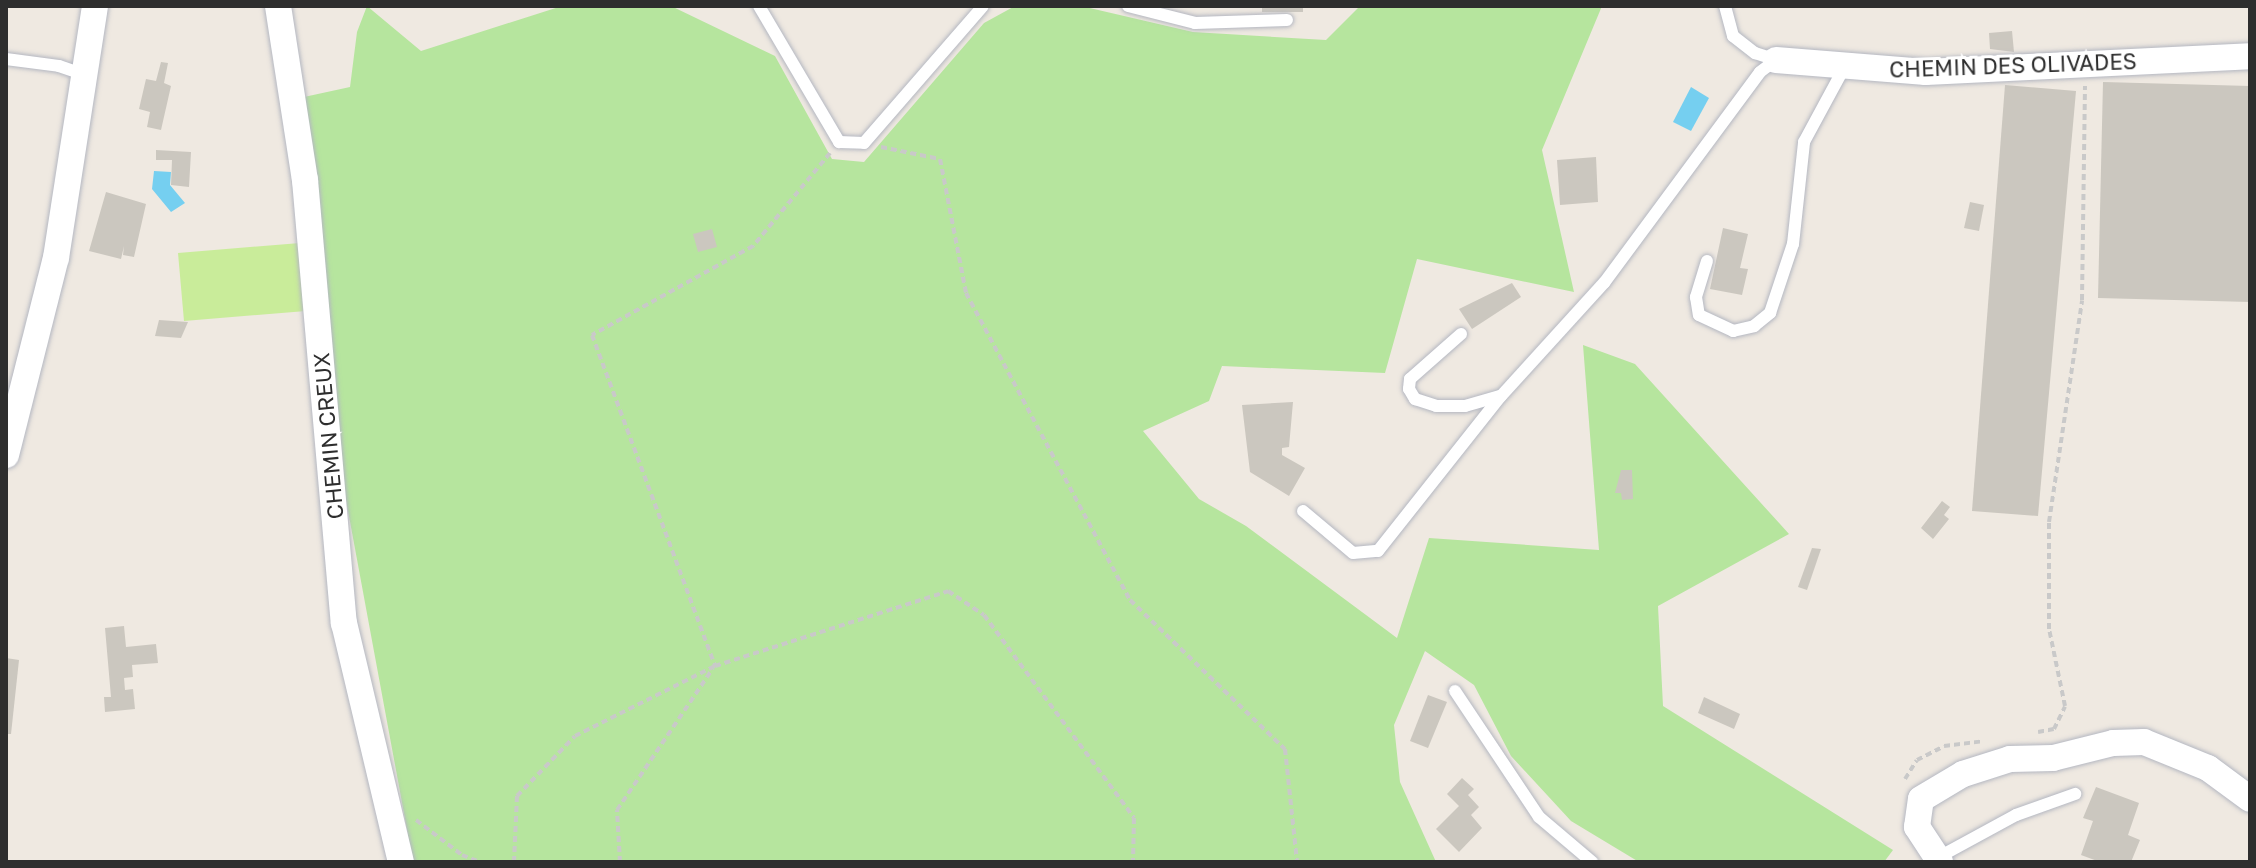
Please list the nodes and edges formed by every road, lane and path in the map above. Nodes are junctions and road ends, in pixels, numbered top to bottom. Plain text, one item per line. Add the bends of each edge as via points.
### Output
1 (95, 6) edge
2 (278, 6) edge
3 (759, 6) edge
4 (983, 6) edge
5 (1128, 6) edge
6 (1725, 6) edge
7 (1287, 20) dead end
8 (2250, 56) edge
9 (6, 59) edge
10 (1776, 60) junction
11 (2085, 64) junction
12 (1844, 68) junction
13 (88, 77) junction
14 (839, 142) junction
15 (864, 143) junction
16 (1707, 261) dead end
17 (1461, 334) dead end
18 (1501, 396) junction
19 (6, 455) edge
20 (1303, 511) dead end
21 (715, 666) junction
22 (1455, 691) dead end
23 (2023, 734) dead end
24 (1992, 739) dead end
25 (1902, 783) dead end
26 (2075, 794) dead end
27 (385, 796) junction
28 (2250, 799) edge
29 (1938, 860) edge
30 (401, 862) edge
31 (480, 862) edge
32 (514, 862) edge
33 (620, 862) edge
34 (1133, 862) edge
35 (1297, 862) edge
36 (1592, 862) edge

1 - 13 street
2 - 27 street, CHEMIN CREUX via 305,180 344,623
3 - 14 lane
4 - 15 lane
5 - 7 lane via 1195,23
6 - 10 lane via 1733,36 1755,53
8 - 11 street, CHEMIN DES OLIVADES
9 - 13 lane via 59,66
10 - 12 street, CHEMIN DES OLIVADES
10 - 18 lane via 1760,72 1604,283
11 - 12 street, CHEMIN DES OLIVADES via 1926,72
11 - 23 path via 2082,300 2049,522 2049,629 2065,706 2054,729
12 - 16 lane via 1804,142 1793,244 1770,313 1754,326 1733,331 1699,315 1696,297
13 - 19 street via 56,258
14 - 15 lane
14 - 21 path via 753,246 592,335
15 - 35 path via 940,159 966,293 1130,600 1285,749
17 - 18 lane via 1410,379 1415,399 1436,406 1465,406
18 - 20 lane via 1378,551 1353,553
21 - 32 path via 575,736 517,796
21 - 33 path via 617,810
21 - 34 path via 948,591 984,615 1134,818
22 - 36 lane via 1539,817
24 - 25 path via 1944,746 1917,760
26 - 29 lane via 2016,815
27 - 30 street, CHEMIN CREUX
27 - 31 path via 462,855
28 - 29 street via 2208,768 2144,742 2113,743 2053,758 2010,759 1963,774 1921,799 1917,827

